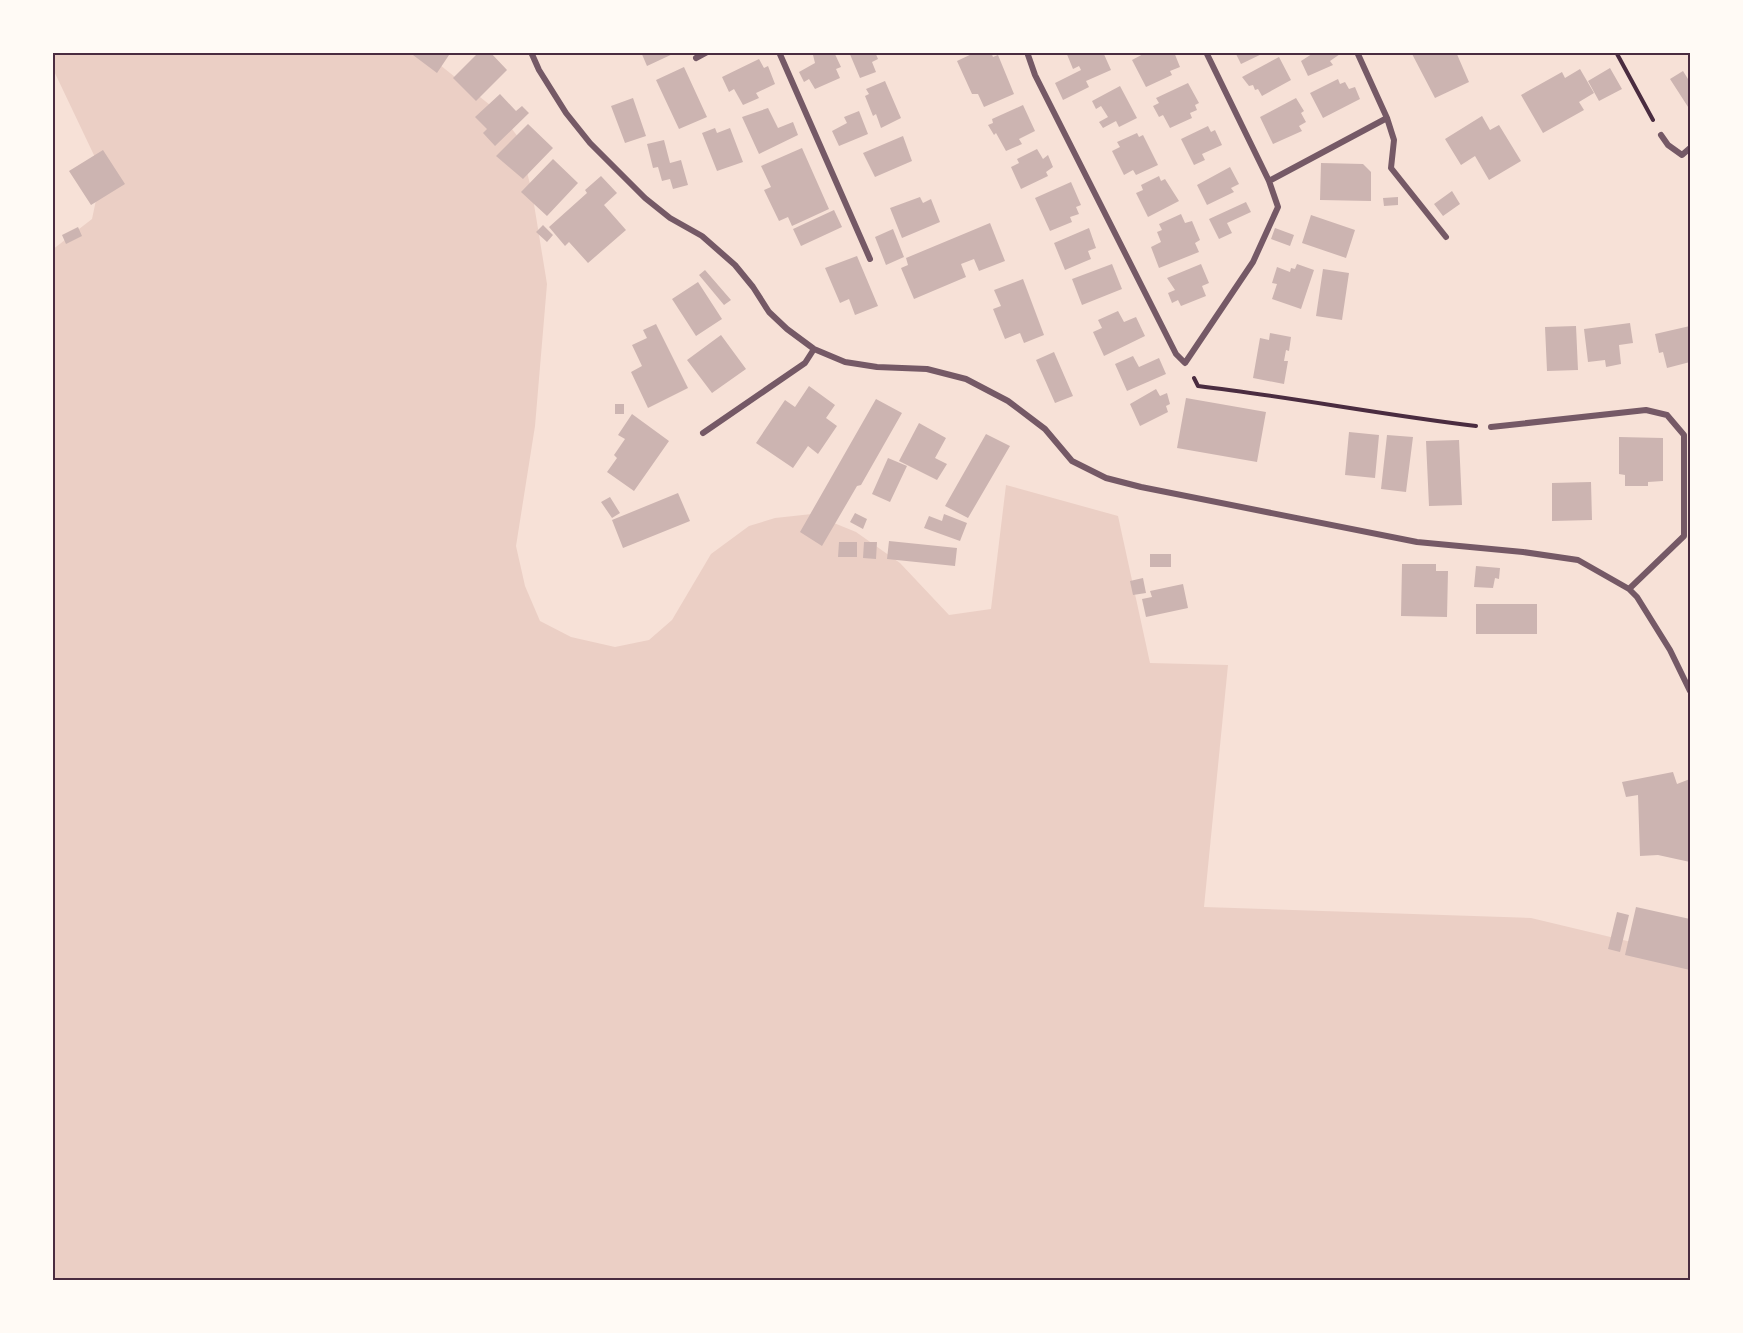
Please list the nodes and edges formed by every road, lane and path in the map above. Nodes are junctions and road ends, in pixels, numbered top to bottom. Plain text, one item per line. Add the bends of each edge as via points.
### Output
1 (531, 52) edge
2 (707, 52) edge
3 (779, 52) edge
4 (1027, 52) edge
5 (1206, 52) edge
6 (1357, 52) edge
7 (1617, 52) edge
8 (696, 58) dead end
9 (1387, 118) junction
10 (1661, 135) joint
11 (1690, 148) edge
12 (1269, 181) junction
13 (1446, 237) dead end
14 (870, 259) dead end
15 (814, 349) junction
16 (1185, 363) junction
17 (1491, 427) joint
18 (703, 433) dead end
19 (1629, 589) junction
20 (1690, 691) edge

1 - 15 street via 566,113 591,143 645,198 702,236 735,265 769,312
2 - 8 street
3 - 14 street
4 - 16 street via 1035,75 1176,354
5 - 12 street
6 - 9 street
7 - 10 path
9 - 12 street
9 - 13 street via 1394,140 1391,168
10 - 11 street via 1682,155
12 - 16 street via 1278,207 1253,262
15 - 18 street via 805,363
15 - 19 street via 845,362 927,369 966,379 1008,401 1045,429 1072,462 1106,478 1417,542 1578,560
16 - 17 path via 1198,386
17 - 19 street via 1646,410 1668,415 1684,435 1684,536
19 - 20 street via 1670,650

